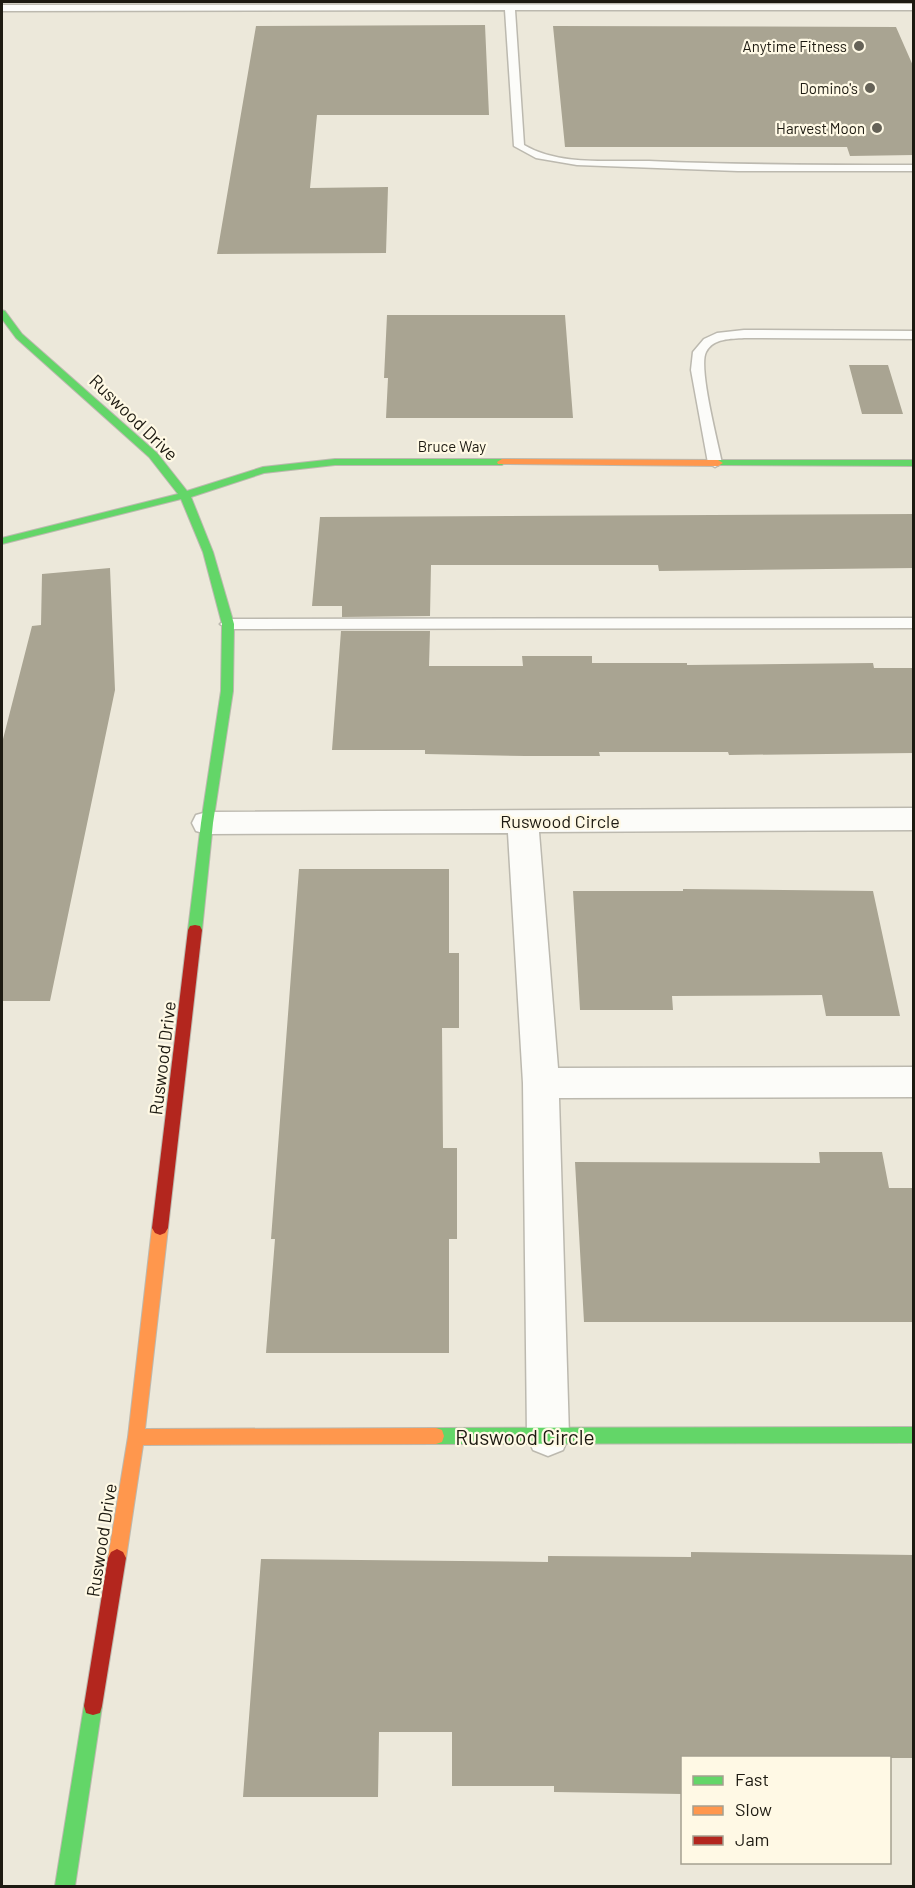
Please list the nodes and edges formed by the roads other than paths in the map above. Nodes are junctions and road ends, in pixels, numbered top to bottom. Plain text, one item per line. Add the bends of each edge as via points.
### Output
1 (26, 5) edge
2 (200, 5) edge
3 (712, 5) edge
4 (780, 5) edge
5 (914, 7) edge
6 (2, 8) edge
7 (510, 8) junction
8 (914, 168) edge
9 (2, 313) edge
10 (913, 335) edge
11 (715, 463) junction
12 (914, 464) edge
13 (185, 495) junction
14 (2, 541) edge
15 (914, 623) edge
16 (228, 624) junction
17 (914, 819) edge
18 (523, 821) junction
19 (207, 823) junction
20 (914, 1082) edge
21 (541, 1083) junction
22 (914, 1435) edge
23 (548, 1436) junction
24 (136, 1437) junction
25 (65, 1887) edge

1 - 2 lane
1 - 6 lane
2 - 7 lane
3 - 4 lane
3 - 7 lane
4 - 5 lane
7 - 8 lane via 519,146 525,150 577,162 738,168
9 - 13 street, Ruswood Drive via 20,336 153,455
10 - 11 lane via 744,334 721,336 708,342 699,352 697,370
11 - 12 street, Bruce Way
11 - 13 street, Bruce Way via 335,462 263,470
13 - 14 street, Bruce Way
13 - 16 street, Ruswood Drive via 208,552
15 - 16 lane
16 - 19 street, Ruswood Drive via 227,691
17 - 18 street, Ruswood Circle
18 - 19 street, Ruswood Circle
18 - 21 street
19 - 24 street, Ruswood Drive
20 - 21 street
21 - 23 street
22 - 23 street, Ruswood Circle
23 - 24 street, Ruswood Circle
24 - 25 street, Ruswood Drive

